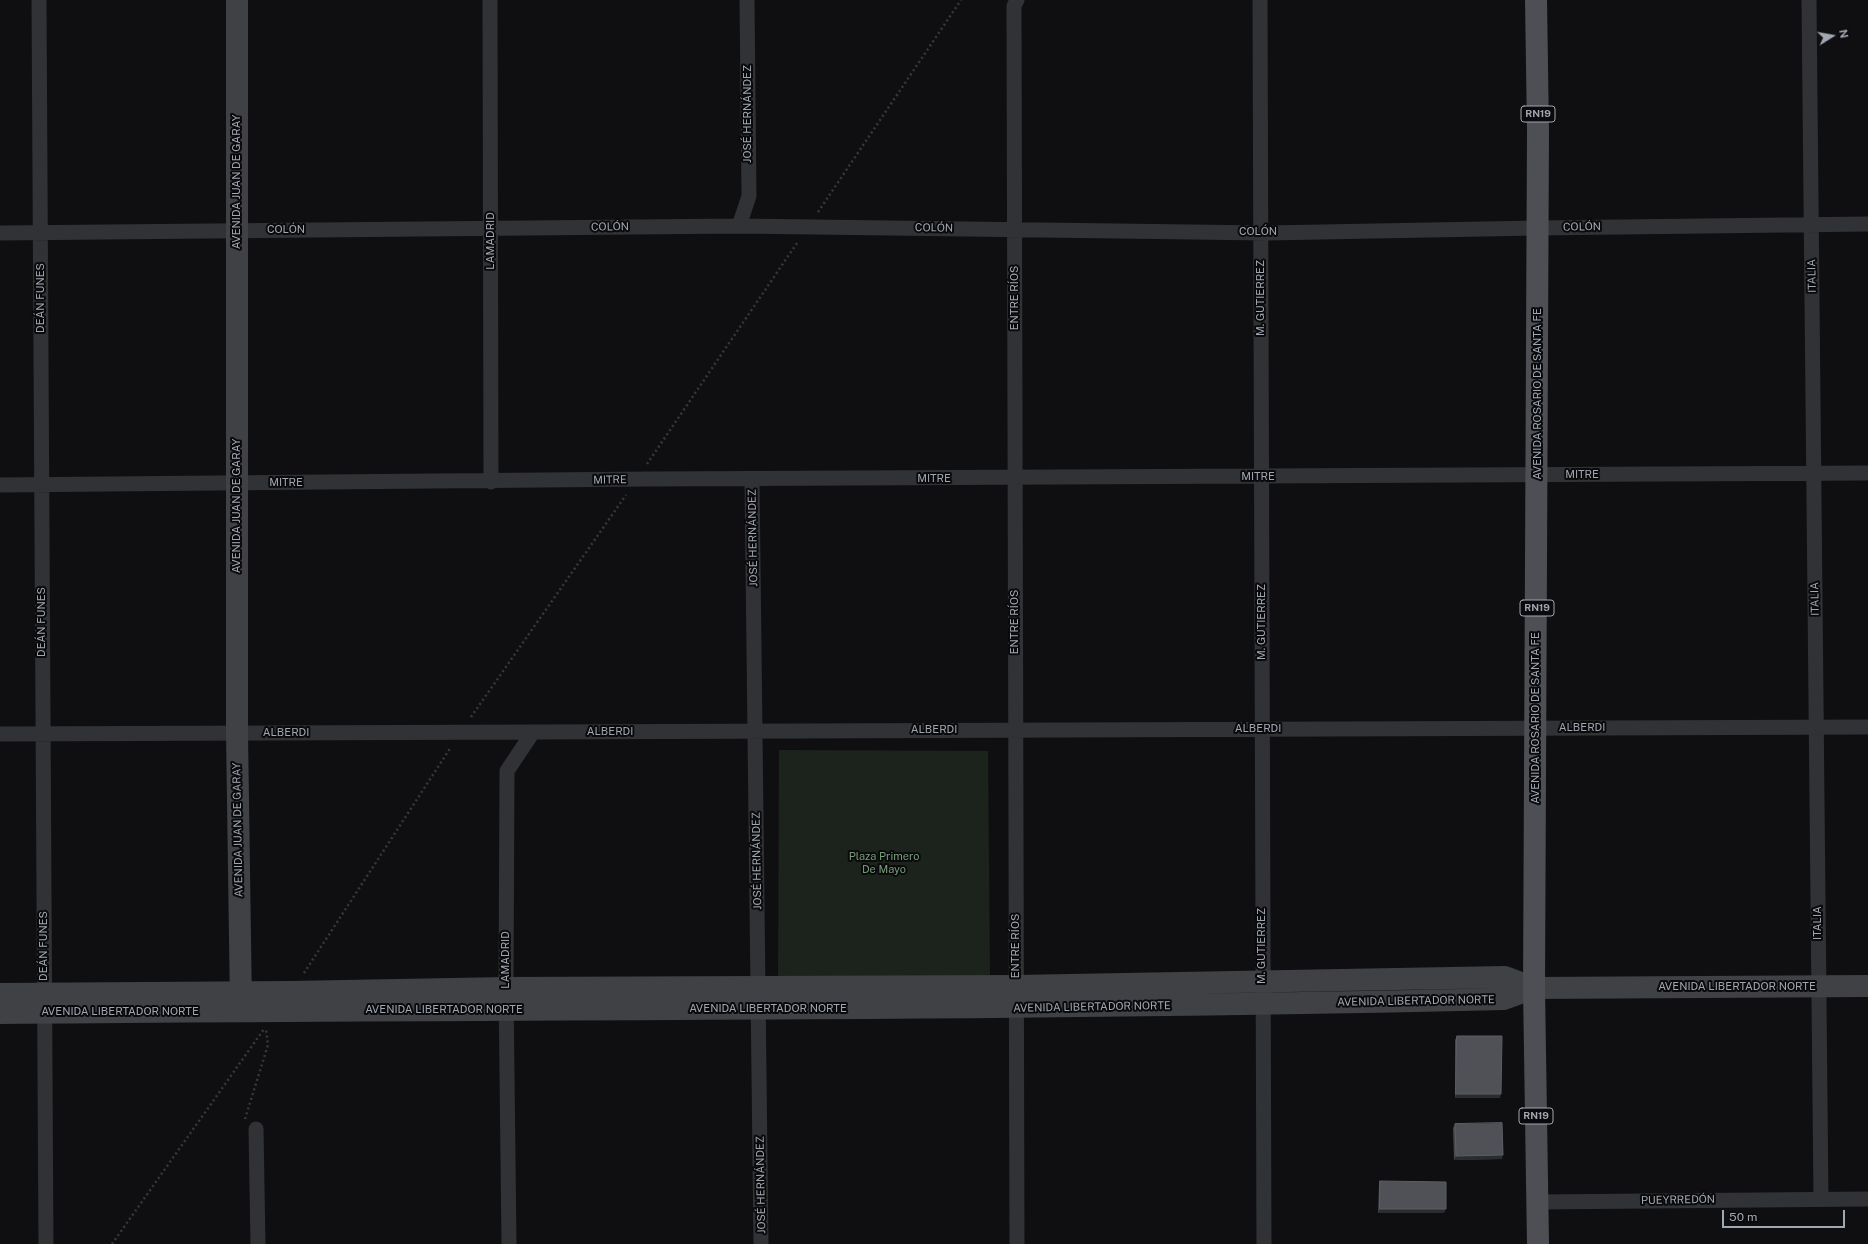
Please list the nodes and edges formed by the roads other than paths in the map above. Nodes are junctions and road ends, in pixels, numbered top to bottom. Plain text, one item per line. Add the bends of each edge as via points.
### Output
1 (39, 0) edge
2 (237, 0) edge
3 (490, 0) edge
4 (747, 0) edge
5 (1017, 0) edge
6 (1260, 0) edge
7 (1536, 0) edge
8 (1809, 0) edge
9 (1811, 224) junction
10 (1868, 224) edge
11 (740, 226) junction
12 (491, 228) junction
13 (1538, 228) junction
14 (1015, 229) junction
15 (238, 230) junction
16 (40, 232) junction
17 (0, 233) edge
18 (1261, 233) junction
19 (1814, 473) junction
20 (1868, 473) edge
21 (1538, 475) junction
22 (1262, 477) junction
23 (1015, 478) junction
24 (752, 479) junction
25 (491, 482) junction
26 (238, 483) junction
27 (0, 485) edge
28 (42, 485) junction
29 (1816, 727) junction
30 (1868, 727) edge
31 (1536, 728) junction
32 (1262, 729) junction
33 (1016, 730) junction
34 (755, 731) junction
35 (533, 732) junction
36 (237, 733) junction
37 (0, 734) edge
38 (43, 734) junction
39 (1262, 983) junction
40 (1016, 986) junction
41 (1868, 986) edge
42 (1818, 987) junction
43 (506, 988) junction
44 (760, 988) junction
45 (1534, 988) junction
46 (0, 994) edge
47 (241, 1002) junction
48 (44, 1003) junction
49 (1262, 1005) junction
50 (1015, 1008) junction
51 (507, 1009) junction
52 (759, 1009) junction
53 (0, 1014) edge
54 (256, 1129) road end
55 (1821, 1199) junction
56 (1868, 1199) edge
57 (1537, 1202) junction
58 (46, 1244) edge
59 (258, 1244) edge
60 (509, 1244) edge
61 (761, 1244) edge
62 (1017, 1244) edge
63 (1264, 1244) edge
64 (1538, 1244) edge

1 - 16 street, DEÁN FUNES
2 - 15 main road, AVENIDA JUAN DE GARAY
3 - 12 street, LAMADRID
4 - 11 street, JOSÉ HERNÁNDEZ via 749,196
5 - 14 street, ENTRE RÍOS via 1014,6
6 - 18 street, M. GUTIERREZ
7 - 13 main road, AVENIDA ROSARIO DE SANTA FE / RN19
8 - 9 street, ITALIA
9 - 10 street, COLÓN
9 - 13 street, COLÓN
9 - 19 street, ITALIA
11 - 12 street, COLÓN
11 - 14 street, COLÓN
12 - 15 street, COLÓN
12 - 25 street, LAMADRID
13 - 18 street, COLÓN
13 - 21 main road, AVENIDA ROSARIO DE SANTA FE / RN19
14 - 18 street, COLÓN
14 - 23 street, ENTRE RÍOS
15 - 16 street, COLÓN
15 - 26 main road, AVENIDA JUAN DE GARAY
16 - 17 street, COLÓN
16 - 28 street, DEÁN FUNES
18 - 22 street, M. GUTIERREZ
19 - 20 street, MITRE
19 - 21 street, MITRE
19 - 29 street, ITALIA
21 - 22 street, MITRE
21 - 31 main road, AVENIDA ROSARIO DE SANTA FE / RN19
22 - 23 street, MITRE
22 - 32 street, M. GUTIERREZ
23 - 24 street, MITRE
23 - 33 street, ENTRE RÍOS
24 - 25 street, MITRE
24 - 34 street, JOSÉ HERNÁNDEZ
25 - 26 street, MITRE
26 - 28 street, MITRE
26 - 36 main road, AVENIDA JUAN DE GARAY
27 - 28 street, MITRE
28 - 38 street, DEÁN FUNES
29 - 30 street, ALBERDI
29 - 31 street, ALBERDI
29 - 42 street, ITALIA
31 - 32 street, ALBERDI
31 - 45 main road, AVENIDA ROSARIO DE SANTA FE / RN19
32 - 33 street, ALBERDI
32 - 39 street, M. GUTIERREZ
33 - 34 street, ALBERDI
33 - 40 street, ENTRE RÍOS
34 - 35 street, ALBERDI
34 - 44 street, JOSÉ HERNÁNDEZ
35 - 36 street, ALBERDI
35 - 43 street, LAMADRID via 507,771
36 - 38 street, ALBERDI
36 - 47 main road, AVENIDA JUAN DE GARAY
37 - 38 street, ALBERDI
38 - 48 street, DEÁN FUNES
39 - 40 main road, AVENIDA LIBERTADOR NORTE
39 - 45 main road, AVENIDA LIBERTADOR NORTE via 1505,977
39 - 49 street, M. GUTIERREZ
40 - 44 main road, AVENIDA LIBERTADOR NORTE
40 - 50 street, ENTRE RÍOS
41 - 42 main road, AVENIDA LIBERTADOR NORTE
42 - 45 main road, AVENIDA LIBERTADOR NORTE
42 - 55 street, ITALIA
43 - 44 main road, AVENIDA LIBERTADOR NORTE
43 - 47 main road, AVENIDA LIBERTADOR NORTE via 290,992
43 - 51 street, LAMADRID
44 - 52 street, JOSÉ HERNÁNDEZ
45 - 49 main road, AVENIDA LIBERTADOR NORTE via 1504,999
45 - 57 main road, AVENIDA ROSARIO DE SANTA FE / RN19
46 - 48 main road, AVENIDA LIBERTADOR NORTE
47 - 48 main road, AVENIDA LIBERTADOR NORTE
47 - 51 main road, AVENIDA LIBERTADOR NORTE
48 - 53 main road, AVENIDA LIBERTADOR NORTE
48 - 58 street, DEÁN FUNES
49 - 50 main road, AVENIDA LIBERTADOR NORTE
49 - 63 street, M. GUTIERREZ
50 - 52 main road, AVENIDA LIBERTADOR NORTE
50 - 62 street, ENTRE RÍOS
51 - 52 main road, AVENIDA LIBERTADOR NORTE
51 - 60 street, LAMADRID
52 - 61 street, JOSÉ HERNÁNDEZ
54 - 59 street
55 - 56 street, PUEYRREDÓN
55 - 57 street, PUEYRREDÓN
57 - 64 main road, AVENIDA ROSARIO DE SANTA FE / RN19

